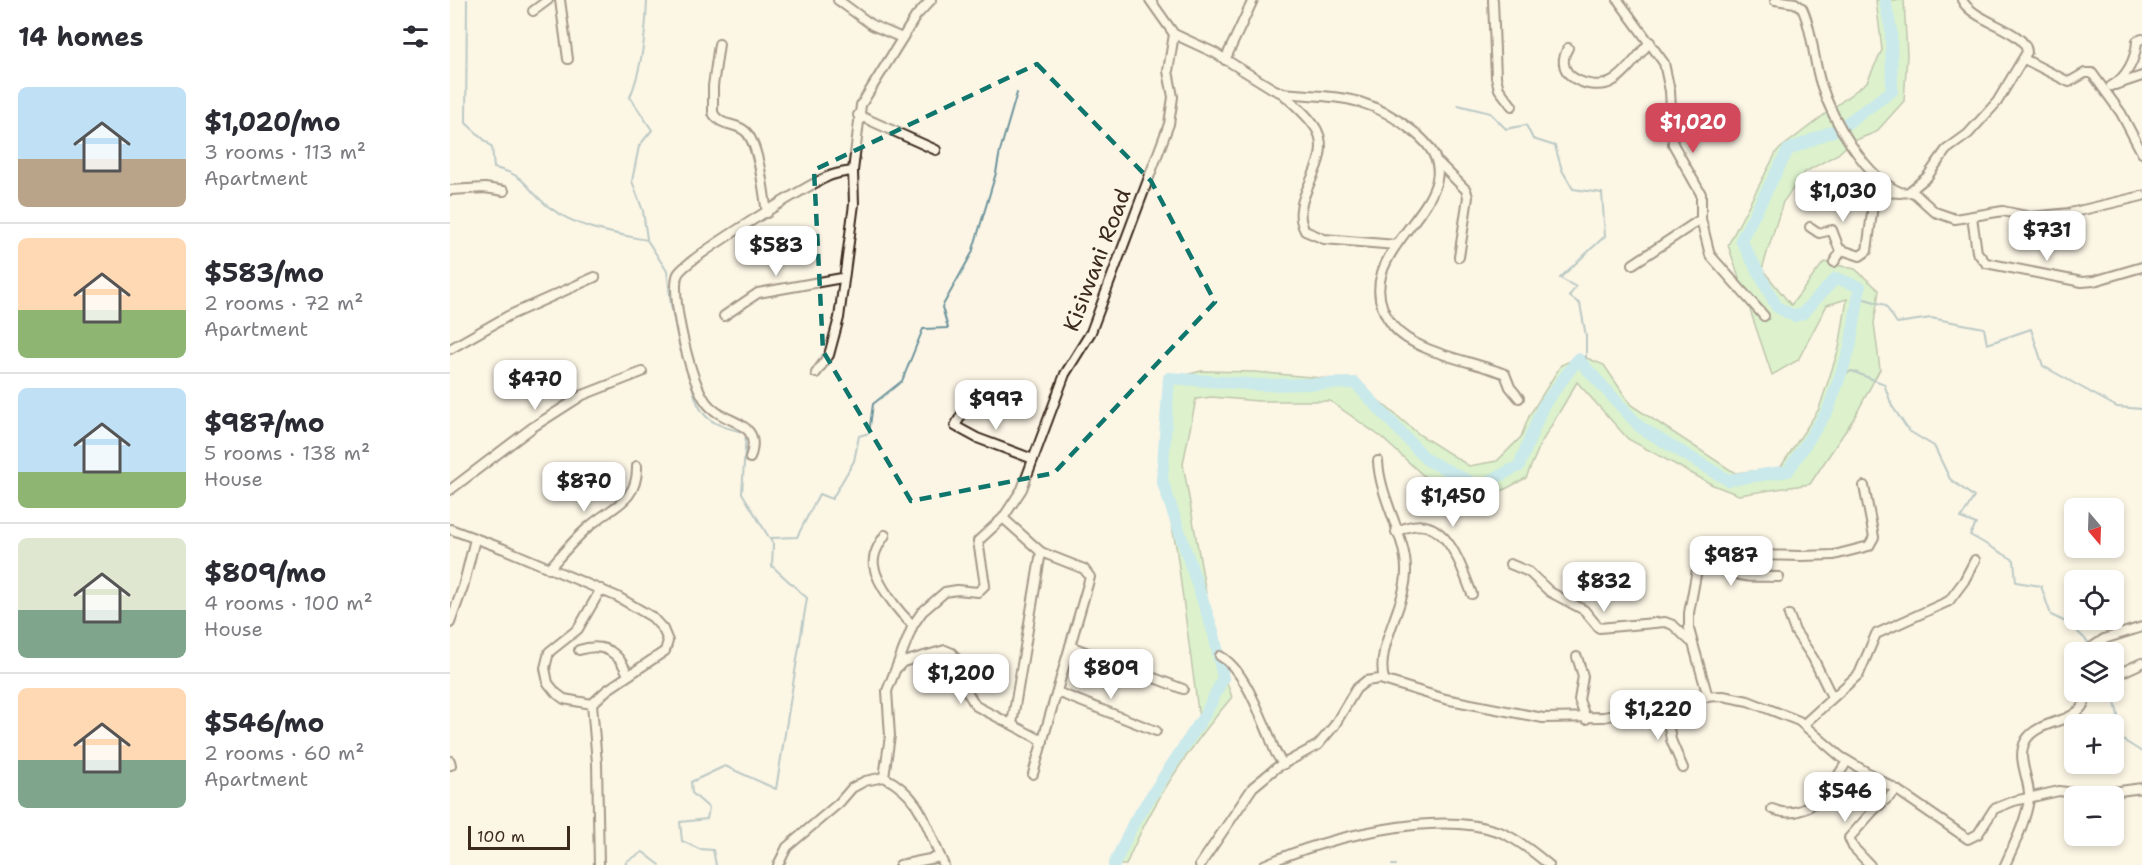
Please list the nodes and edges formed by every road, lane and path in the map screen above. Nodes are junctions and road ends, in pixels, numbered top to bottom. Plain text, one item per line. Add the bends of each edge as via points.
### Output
1 (548, 0) edge
2 (560, 0) edge
3 (838, 0) edge
4 (931, 0) edge
5 (1150, 0) edge
6 (1253, 0) edge
7 (1493, 0) edge
8 (1618, 0) edge
9 (1775, 0) edge
10 (1962, 0) edge
11 (533, 11) dead end
12 (1174, 34) junction
13 (902, 38) junction
14 (2142, 39) edge
15 (1650, 42) junction
16 (719, 44) dead end
17 (1568, 48) dead end
18 (2024, 58) junction
19 (567, 59) dead end
20 (1225, 60) junction
21 (2142, 76) edge
22 (2112, 86) junction
23 (2104, 92) junction
24 (1282, 93) junction
25 (1512, 106) dead end
26 (858, 115) junction
27 (936, 150) dead end
28 (2142, 153) edge
29 (1439, 163) junction
30 (853, 171) junction
31 (450, 190) edge
32 (504, 191) dead end
33 (1906, 192) junction
34 (2142, 196) edge
35 (767, 213) junction
36 (1972, 217) junction
37 (1701, 219) junction
38 (1810, 227) dead end
39 (1396, 245) junction
40 (1840, 251) junction
41 (1459, 257) dead end
42 (1834, 262) dead end
43 (1634, 264) dead end
44 (2142, 267) edge
45 (595, 277) dead end
46 (843, 278) junction
47 (1764, 315) dead end
48 (724, 316) dead end
49 (450, 349) edge
50 (642, 372) dead end
51 (816, 373) dead end
52 (970, 398) dead end
53 (1519, 398) dead end
54 (750, 458) dead end
55 (1033, 459) junction
56 (1378, 461) dead end
57 (637, 466) dead end
58 (1864, 486) dead end
59 (450, 490) edge
60 (1003, 518) junction
61 (450, 529) edge
62 (1396, 532) junction
63 (885, 535) dead end
64 (475, 539) junction
65 (1710, 547) junction
66 (1041, 552) junction
67 (1975, 560) dead end
68 (1510, 564) dead end
69 (549, 569) junction
70 (1779, 577) dead end
71 (601, 590) junction
72 (1472, 594) dead end
73 (1789, 615) dead end
74 (450, 623) edge
75 (913, 625) junction
76 (2142, 627) edge
77 (1691, 642) junction
78 (2100, 642) edge
79 (1070, 646) junction
80 (579, 650) dead end
81 (1220, 656) dead end
82 (1577, 657) dead end
83 (2142, 663) edge
84 (894, 671) junction
85 (2124, 671) edge
86 (628, 675) junction
87 (1384, 679) junction
88 (1183, 689) dead end
89 (1057, 692) junction
90 (1832, 696) junction
91 (1708, 697) junction
92 (2084, 702) edge
93 (1665, 703) junction
94 (592, 704) junction
95 (1586, 719) junction
96 (1012, 724) junction
97 (1804, 724) junction
98 (1156, 731) dead end
99 (1043, 741) junction
100 (1847, 761) junction
101 (1284, 764) junction
102 (1683, 768) dead end
103 (1034, 774) dead end
104 (884, 777) junction
105 (2142, 788) edge
106 (1897, 790) junction
107 (2030, 797) junction
108 (1772, 809) dead end
109 (940, 857) junction
110 (599, 865) edge
111 (778, 865) edge
112 (900, 865) edge
113 (944, 865) edge
114 (1200, 865) edge
115 (1264, 865) edge
116 (1549, 865) edge
117 (1870, 865) edge
118 (2005, 865) edge

1 - 11 street
2 - 19 street
3 - 13 street via 872,25
4 - 13 street
5 - 12 street
6 - 20 street
7 - 25 street via 1498,89
8 - 15 street
9 - 33 street via 1802,8 1821,85 1841,127 1869,168
10 - 18 street via 1981,16 2022,39 2027,46
12 - 20 street
12 - 55 street, Kisiwani Road via 1168,71 1172,110 1166,135 1091,332 1065,374
13 - 26 street via 865,96
14 - 22 street via 2137,41 2137,51 2127,71
15 - 17 street via 1614,81 1603,85 1573,78 1565,72 1563,59
15 - 37 street via 1664,63 1673,144 1697,183
16 - 35 street via 713,112 722,123 749,135
18 - 23 street via 2069,82 2092,73
18 - 33 street via 1996,102 1968,134 1946,150 1927,177
20 - 24 street
21 - 22 street
22 - 23 street
23 - 28 street via 2121,113
24 - 29 street via 1329,94 1376,106 1419,135
24 - 39 street via 1310,121 1321,141 1321,153 1299,214 1305,231 1324,239
26 - 27 street
26 - 30 street
29 - 39 street via 1438,182 1432,194
29 - 41 street via 1466,190 1468,197
30 - 35 street via 821,180
30 - 46 street via 854,204
31 - 32 street
33 - 36 street via 1917,195 1947,218
33 - 40 street via 1884,192 1874,197 1870,241 1864,255
34 - 36 street via 2043,216 2003,211
35 - 54 street via 699,254 682,269 676,281 686,343 701,391 714,411 749,430 754,439
36 - 44 street via 1977,252 1989,265 2082,282
37 - 43 street
37 - 47 street via 1714,262
38 - 40 street via 1819,233 1832,230
39 - 53 street via 1383,264 1379,291 1392,325 1406,338 1449,357 1505,374
40 - 42 street
45 - 49 street via 508,316
46 - 48 street via 758,292
46 - 51 street via 833,343
50 - 59 street via 583,395 533,427
52 - 55 street via 955,426
55 - 60 street, Kisiwani Road via 1022,489
56 - 62 street via 1380,482
57 - 69 street via 633,489 624,502 589,526
58 - 65 street via 1874,537 1869,546 1858,551 1827,556 1769,555 1754,554 1731,544
60 - 66 street
60 - 75 street, Kisiwani Road via 978,542 986,583 982,589 945,592
61 - 64 street
62 - 72 street via 1417,525 1442,535 1458,556
62 - 87 street via 1404,553 1406,580 1383,658
63 - 75 street via 878,546 874,567 896,607
64 - 69 street
64 - 74 street
65 - 70 street via 1723,567 1736,575
65 - 77 street via 1697,558 1688,618
66 - 79 street via 1084,569 1090,577
66 - 96 street
67 - 90 street via 1948,601 1876,634 1859,674
68 - 77 street via 1529,572 1550,592 1584,610 1599,628 1665,622
69 - 71 street
71 - 86 street via 652,617 666,635 665,651
71 - 94 street via 578,629 549,652 545,668 548,683 556,693 564,699
73 - 90 street
75 - 84 street, Kisiwani Road
76 - 78 street
77 - 91 street
79 - 88 street
79 - 89 street
80 - 86 street via 591,646 610,650 621,658
81 - 101 street via 1244,683
82 - 95 street via 1583,676 1579,700
83 - 85 street
84 - 96 street via 903,662 945,650 952,653 976,706
84 - 104 street, Kisiwani Road via 886,698 890,736
86 - 94 street
87 - 95 street via 1445,699 1515,714
87 - 101 street via 1361,685 1318,745
89 - 98 street
89 - 99 street
90 - 97 street
91 - 93 street
91 - 97 street via 1748,701 1790,715
92 - 107 street via 2079,711 2027,738 2022,756
93 - 95 street
93 - 102 street via 1671,740
94 - 110 street
96 - 99 street
97 - 100 street
99 - 103 street
100 - 106 street
100 - 108 street via 1814,804 1796,812
101 - 114 street via 1245,796
104 - 109 street via 906,789 932,834
104 - 111 street via 852,788 787,847
105 - 107 street via 2103,795 2059,791
106 - 107 street via 1968,838 1978,834 1994,809
106 - 117 street via 1849,838 1852,847
107 - 118 street
109 - 112 street
109 - 113 street
115 - 116 street via 1377,831 1463,824 1502,833

